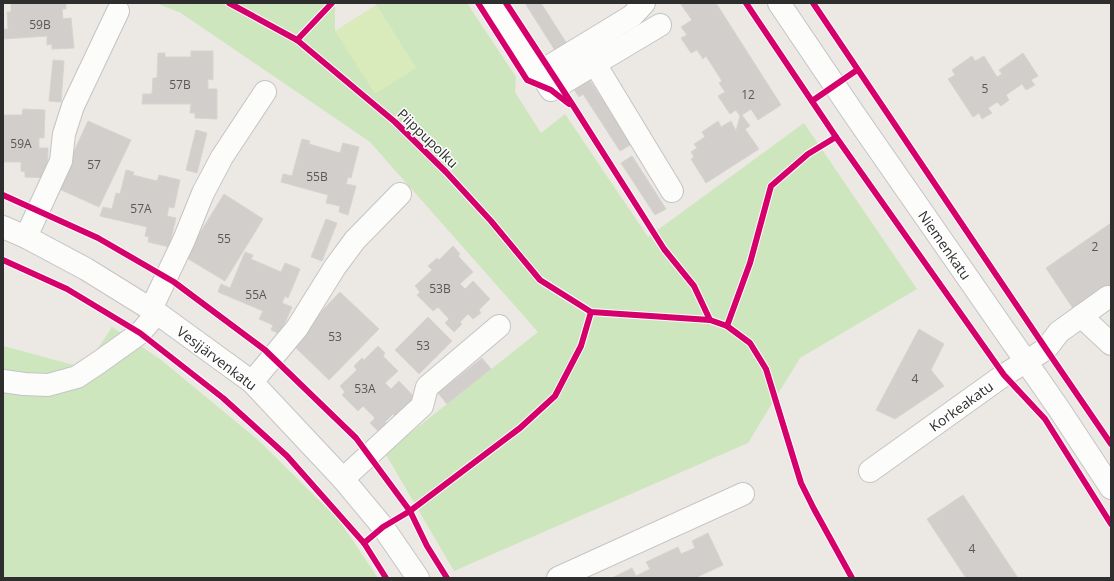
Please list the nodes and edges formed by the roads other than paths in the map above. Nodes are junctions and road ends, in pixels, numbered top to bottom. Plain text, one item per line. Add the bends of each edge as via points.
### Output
1 (494, 3) edge
2 (644, 3) edge
3 (779, 3) edge
4 (118, 11) dead end
5 (660, 25) dead end
6 (595, 64) junction
7 (545, 81) junction
8 (265, 92) dead end
9 (672, 191) dead end
10 (400, 194) dead end
11 (3, 227) edge
12 (26, 237) junction
13 (1108, 297) dead end
14 (154, 311) junction
15 (1081, 316) junction
16 (499, 326) dead end
17 (1111, 344) edge
18 (1026, 361) junction
19 (3, 381) edge
20 (252, 382) junction
21 (870, 471) dead end
22 (343, 479) junction
23 (1111, 488) edge
24 (743, 494) dead end
25 (418, 578) edge
26 (558, 578) edge

1 - 7 street
2 - 7 street via 632,16
3 - 18 street, Niemenkatu
4 - 12 street via 74,106 64,134 61,161
5 - 6 street
6 - 7 street
6 - 9 street
8 - 14 street via 222,156 203,193
10 - 20 street via 355,240 297,328
11 - 12 street, Vesijärvenkatu
12 - 14 street, Vesijärvenkatu via 86,269
13 - 15 street, Korkeakatu
14 - 19 street via 140,333 77,377 48,385
14 - 20 street, Vesijärvenkatu
15 - 17 street
15 - 18 street, Korkeakatu via 1058,332 1046,349
16 - 22 street via 428,387 422,406
18 - 21 street, Korkeakatu
18 - 23 street, Niemenkatu
20 - 22 street, Vesijärvenkatu
22 - 25 street, Vesijärvenkatu via 383,527
24 - 26 street

